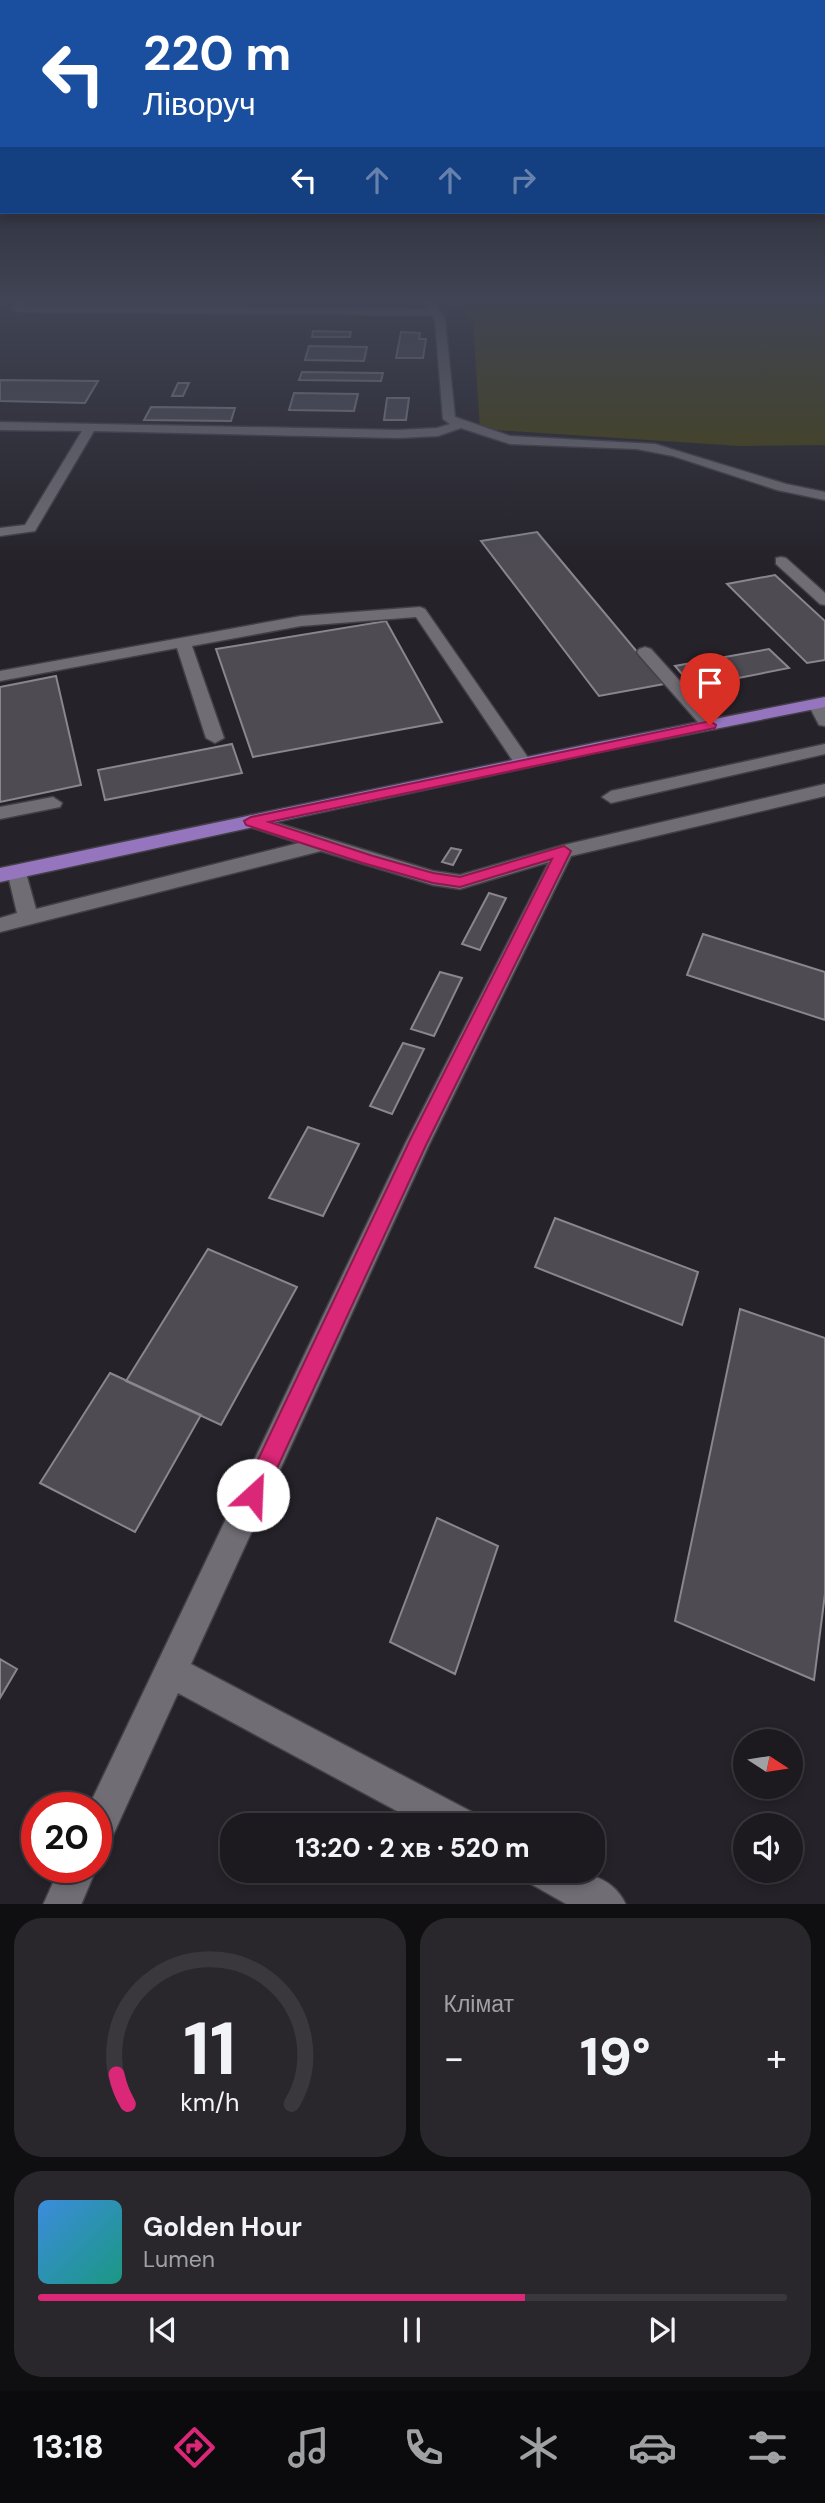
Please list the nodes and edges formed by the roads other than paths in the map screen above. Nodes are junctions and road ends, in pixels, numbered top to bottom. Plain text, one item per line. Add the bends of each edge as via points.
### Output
1 (444, 388) edge
2 (461, 424) junction
3 (0, 426) edge
4 (90, 428) junction
5 (825, 496) edge
6 (0, 532) edge
7 (782, 561) dead end
8 (825, 601) edge
9 (183, 643) junction
10 (645, 652) dead end
11 (0, 676) edge
12 (822, 709) edge
13 (710, 725) junction
14 (215, 738) dead end
15 (825, 749) edge
16 (523, 764) junction
17 (825, 790) edge
18 (611, 797) dead end
19 (52, 803) dead end
20 (0, 813) edge
21 (251, 821) junction
22 (322, 844) junction
23 (564, 851) junction
24 (9, 873) edge
25 (28, 918) junction
26 (0, 925) edge
27 (171, 1671) junction
28 (112, 1797) edge
29 (437, 1813) edge
30 (72, 1883) edge
31 (566, 1883) edge
32 (62, 1904) edge
33 (605, 1904) edge

1 - 2 lane via 449,419
2 - 4 lane via 438,432 398,434
2 - 5 lane via 510,440 656,448 776,486
3 - 4 lane
4 - 6 lane via 30,528
7 - 8 lane
9 - 11 lane
9 - 14 lane
9 - 16 lane via 301,621 421,612
10 - 13 lane
12 - 13 main road
13 - 16 main road
15 - 18 lane
16 - 21 main road
17 - 23 lane
19 - 20 lane
21 - 22 lane
21 - 24 main road
22 - 23 lane via 460,882
22 - 25 lane
23 - 27 lane via 417,1144
24 - 25 lane
25 - 26 lane
27 - 28 lane
27 - 29 lane
30 - 32 lane
31 - 33 lane

